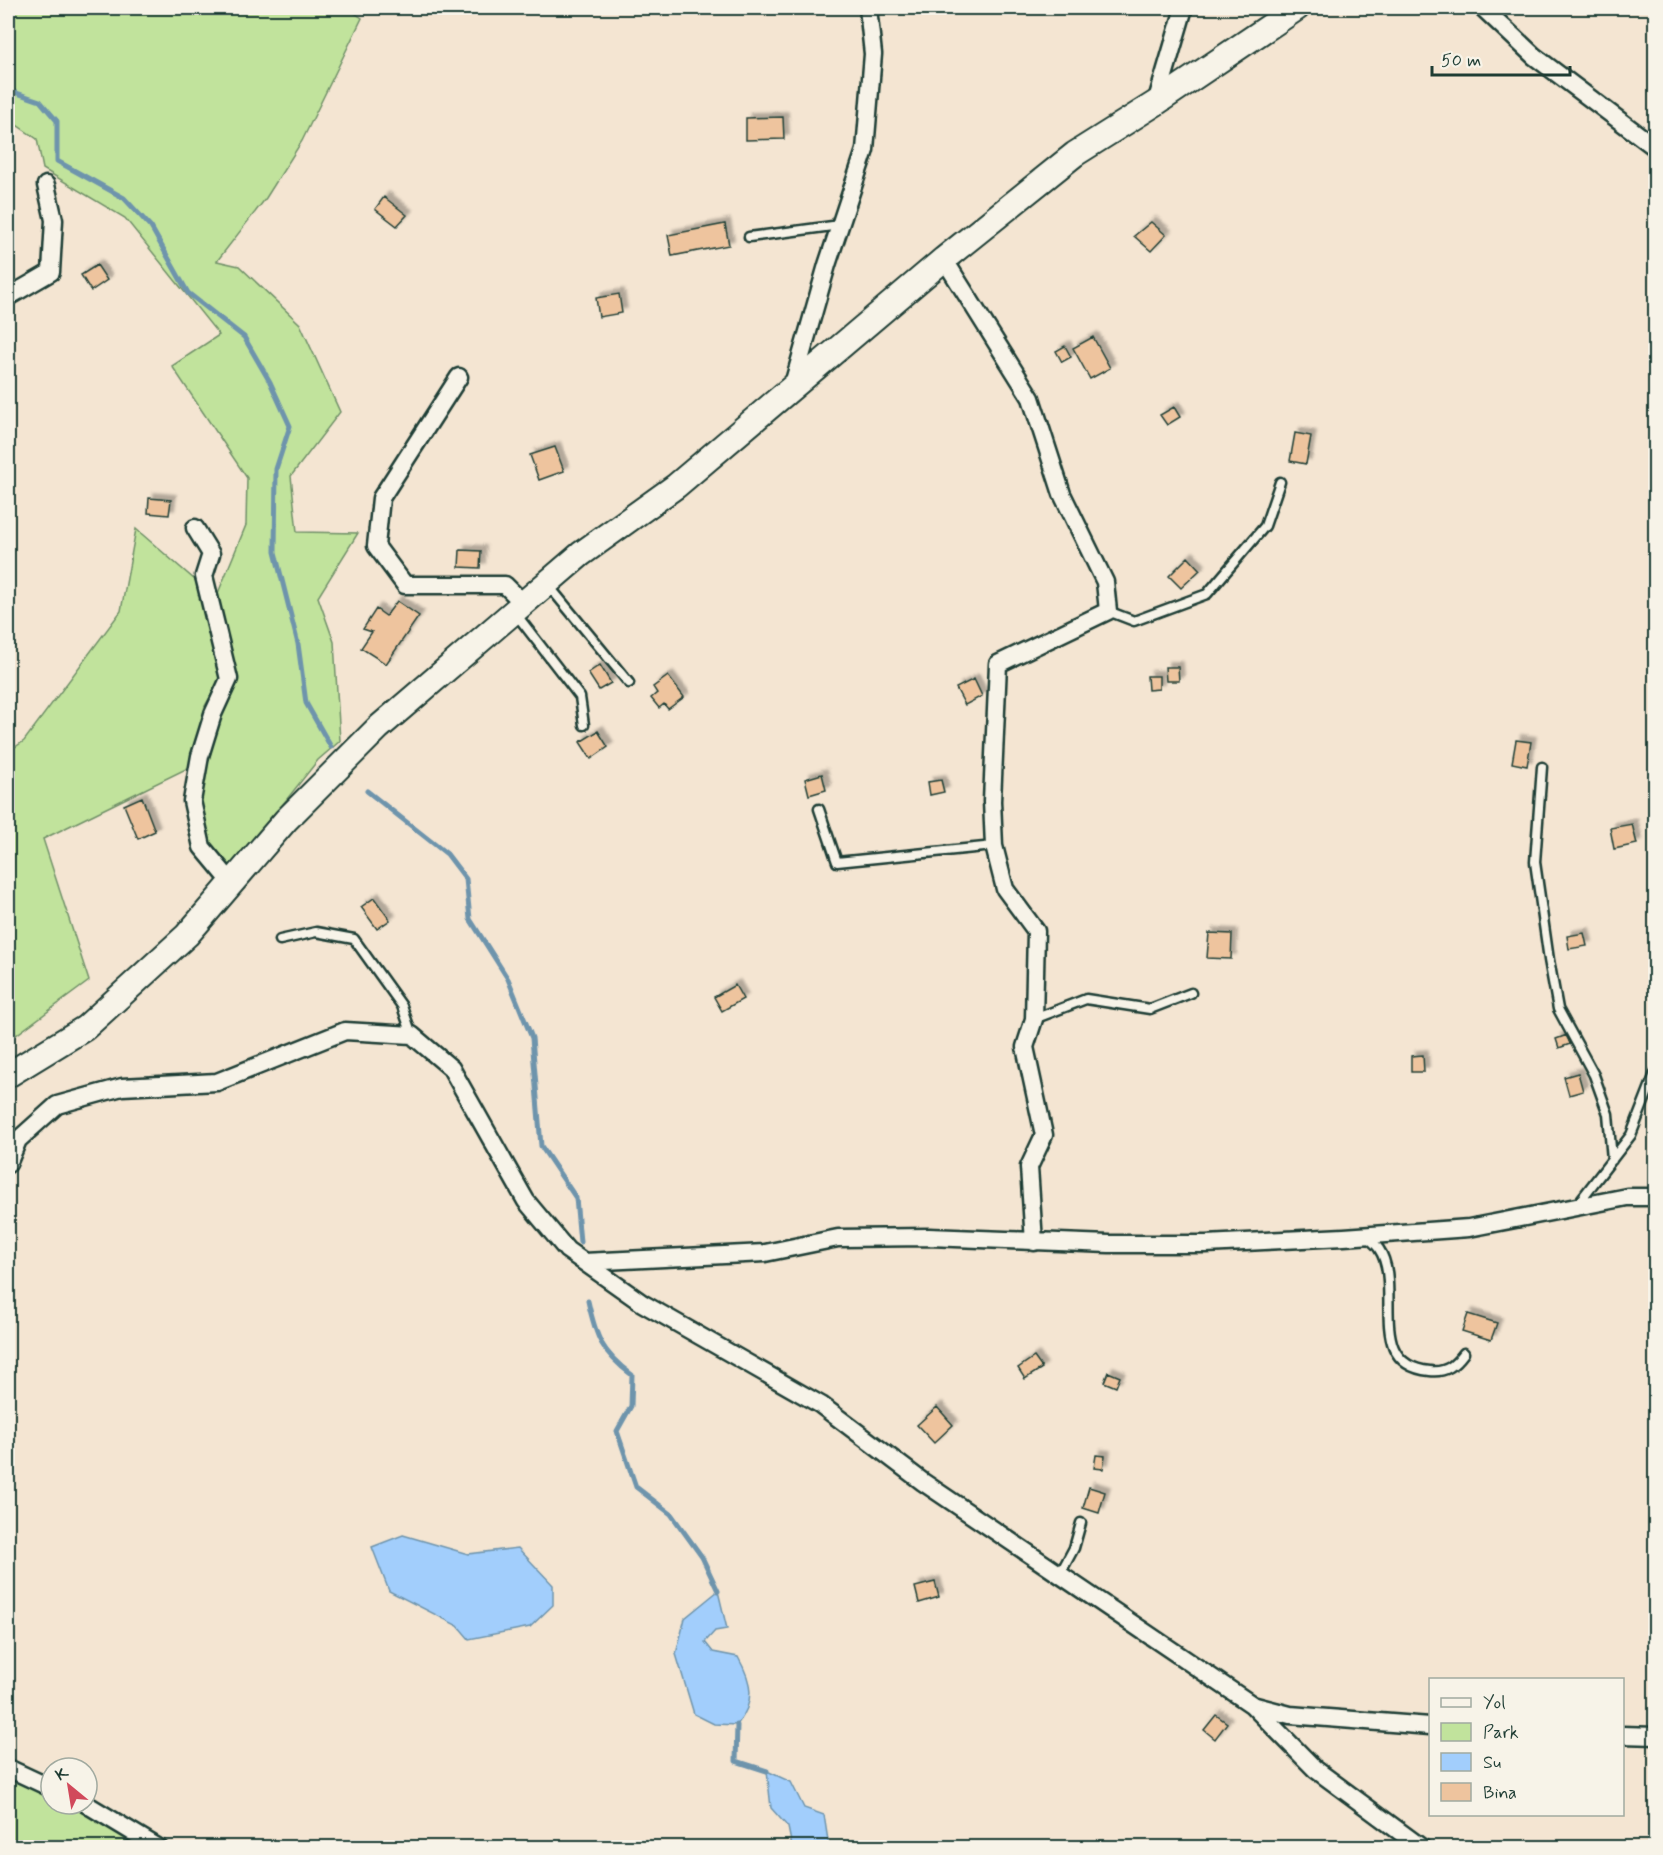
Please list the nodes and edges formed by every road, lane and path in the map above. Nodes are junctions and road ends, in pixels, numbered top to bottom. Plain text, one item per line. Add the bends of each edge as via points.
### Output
1 (868, 8) edge
2 (1184, 8) edge
3 (1297, 8) edge
4 (1483, 8) edge
5 (1156, 103) junction
6 (1656, 148) edge
7 (46, 185) dead end
8 (840, 225) junction
9 (749, 237) dead end
10 (944, 259) junction
11 (8, 297) edge
12 (459, 377) dead end
13 (792, 389) junction
14 (1280, 482) dead end
15 (195, 528) dead end
16 (546, 583) junction
17 (518, 607) junction
18 (1108, 611) junction
19 (629, 683) dead end
20 (584, 725) dead end
21 (1542, 767) dead end
22 (819, 809) dead end
23 (994, 846) junction
24 (232, 883) junction
25 (280, 940) dead end
26 (1191, 993) dead end
27 (1034, 1019) junction
28 (412, 1035) junction
29 (1656, 1071) edge
30 (8, 1075) edge
31 (1612, 1160) junction
32 (8, 1164) edge
33 (1656, 1197) edge
34 (1574, 1209) junction
35 (1366, 1235) junction
36 (1034, 1242) junction
37 (584, 1262) junction
38 (1464, 1353) dead end
39 (1082, 1523) dead end
40 (1060, 1575) junction
41 (1251, 1704) junction
42 (1429, 1726) edge
43 (1624, 1735) edge
44 (1656, 1736) edge
45 (8, 1768) edge
46 (39, 1782) edge
47 (99, 1812) edge
48 (159, 1848) edge
49 (1422, 1848) edge

1 - 8 street via 873,54 865,150
2 - 5 street
3 - 5 street
4 - 6 street via 1534,56
5 - 10 street via 1075,154
7 - 11 street via 54,220 51,272
8 - 9 lane
8 - 13 street
10 - 13 street
10 - 18 street via 1031,398 1062,494 1105,582
12 - 17 street via 381,498 376,546 405,585 505,585
13 - 16 street via 676,486
14 - 18 lane via 1265,526 1207,594 1134,621
15 - 24 street via 211,554 204,576 229,679 200,756 192,801 202,847
16 - 17 street
16 - 19 lane
17 - 20 lane via 580,697
17 - 24 street via 378,728 286,820
18 - 23 street via 998,664
21 - 31 lane via 1535,862 1549,960 1558,1009 1594,1075 1608,1113
22 - 23 lane via 837,862
23 - 27 street via 1005,889 1036,931
24 - 30 street via 187,935 85,1028
25 - 28 lane via 316,932 354,939 402,1006
26 - 27 lane via 1150,1009 1086,999
27 - 36 street via 1025,1047 1044,1135 1029,1167
28 - 32 street via 345,1031 217,1082 122,1087 57,1105 18,1140
28 - 37 street via 451,1068 526,1201 567,1250
29 - 31 lane via 1631,1135
31 - 34 lane
33 - 34 street via 1627,1197
34 - 35 street via 1469,1228
35 - 36 street via 1206,1244
35 - 38 lane via 1380,1249 1386,1270 1390,1336 1401,1360 1417,1370 1435,1372 1454,1367
36 - 37 street via 838,1238 765,1253
37 - 40 street via 642,1303 821,1405 923,1482
39 - 40 lane
40 - 41 street
41 - 42 street via 1290,1715
41 - 49 street via 1315,1769
43 - 44 street
45 - 46 street
47 - 48 street

